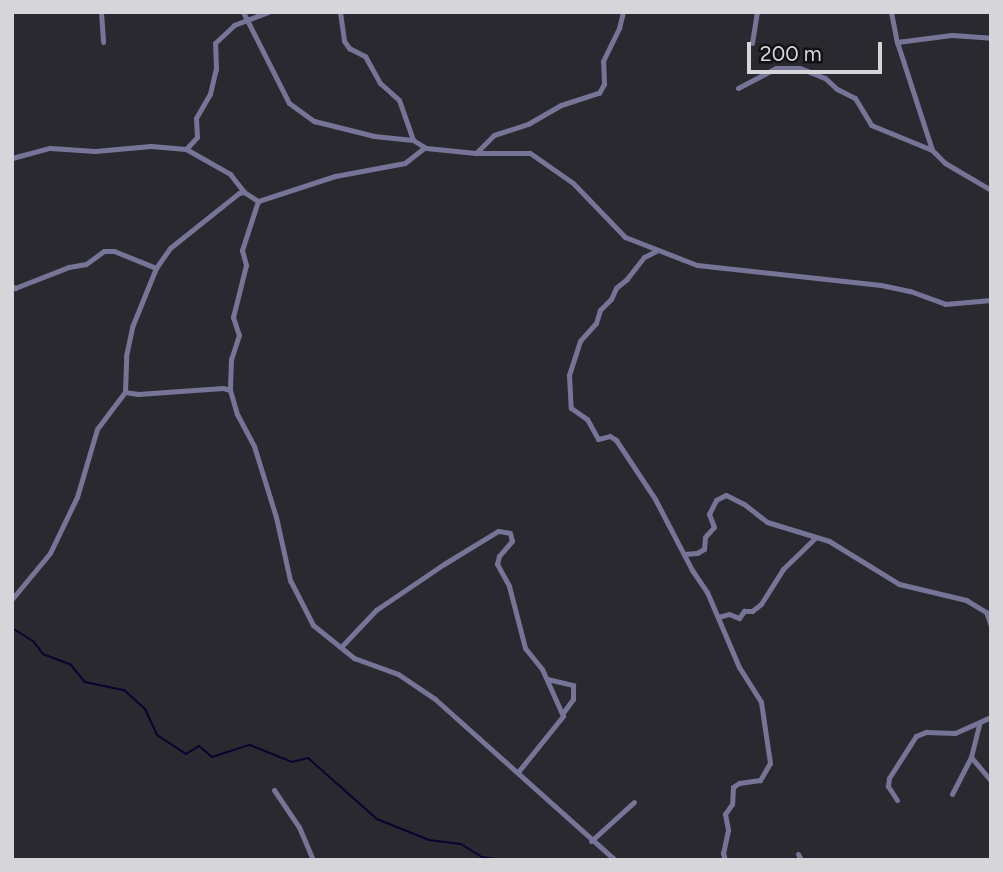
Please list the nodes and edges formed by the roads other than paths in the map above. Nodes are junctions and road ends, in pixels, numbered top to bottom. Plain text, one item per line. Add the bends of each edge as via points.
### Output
1 (102, 12) edge
2 (243, 12) edge
3 (268, 12) edge
4 (340, 12) edge
5 (623, 12) edge
6 (757, 12) edge
7 (891, 12) edge
8 (245, 21) junction
9 (991, 38) edge
10 (103, 42) dead end
11 (897, 42) junction
12 (752, 43) dead end
13 (738, 88) dead end
14 (413, 140) junction
15 (425, 148) junction
16 (186, 149) junction
17 (932, 150) junction
18 (476, 153) junction
19 (12, 158) edge
20 (991, 190) edge
21 (244, 192) junction
22 (258, 201) junction
23 (657, 250) junction
24 (156, 268) junction
25 (12, 286) edge
26 (991, 300) edge
27 (230, 390) junction
28 (125, 392) junction
29 (816, 538) junction
30 (684, 554) junction
31 (12, 599) edge
32 (718, 618) junction
33 (991, 626) edge
34 (341, 647) junction
35 (547, 679) junction
36 (563, 713) junction
37 (991, 717) edge
38 (979, 724) junction
39 (971, 757) junction
40 (518, 772) junction
41 (991, 781) edge
42 (274, 790) dead end
43 (952, 794) dead end
44 (897, 800) dead end
45 (634, 802) dead end
46 (591, 841) junction
47 (313, 860) edge
48 (615, 860) edge
49 (725, 860) edge

1 - 10 street
2 - 8 street
3 - 8 street
4 - 14 street via 344,41 365,56 380,83 399,100
5 - 18 street via 603,61 604,84 599,93 494,135
6 - 12 street
7 - 11 street
8 - 14 street via 289,103 305,117 374,136
8 - 16 street via 231,27 214,44 216,69 207,101 196,118 197,137
9 - 11 street via 953,36
11 - 17 street
13 - 17 street via 776,68 800,68 855,97 871,125
14 - 15 street
15 - 18 street
15 - 22 street via 405,163 335,176
16 - 19 street via 50,148
16 - 21 street via 230,174
17 - 20 street via 944,163
18 - 23 street via 536,156 573,184 619,233
21 - 22 street
21 - 24 street via 170,248
22 - 27 street via 242,250 246,265 233,317 239,334 230,359
23 - 26 street via 697,265 881,285 945,304
23 - 30 street via 644,257 616,288 580,341 569,375 571,408 587,419 598,439 610,436 616,440 667,517
24 - 25 street via 104,251 86,264
24 - 28 street via 132,327
27 - 28 street
27 - 34 street via 257,455 294,590 317,629
28 - 31 street via 97,429 77,497 50,553
29 - 30 street via 766,522 737,499 722,495 709,514 714,527 705,537 704,549
29 - 32 street via 783,569 761,604 738,618 729,614
29 - 33 street via 829,541 899,584 966,600 986,612
30 - 32 street
32 - 49 street via 742,673 759,697 771,754 760,780 733,787 732,804 725,814
34 - 35 street via 385,604 506,530 512,541 497,564 509,586 525,648
34 - 40 street via 354,658 416,685
35 - 36 street
35 - 36 street via 573,685 573,699
36 - 40 street via 561,722
37 - 38 street
38 - 39 street
38 - 44 street via 955,733 916,736 889,778 888,786
39 - 41 street
39 - 43 street
40 - 46 street
42 - 47 street via 299,827
45 - 46 street
46 - 48 street

